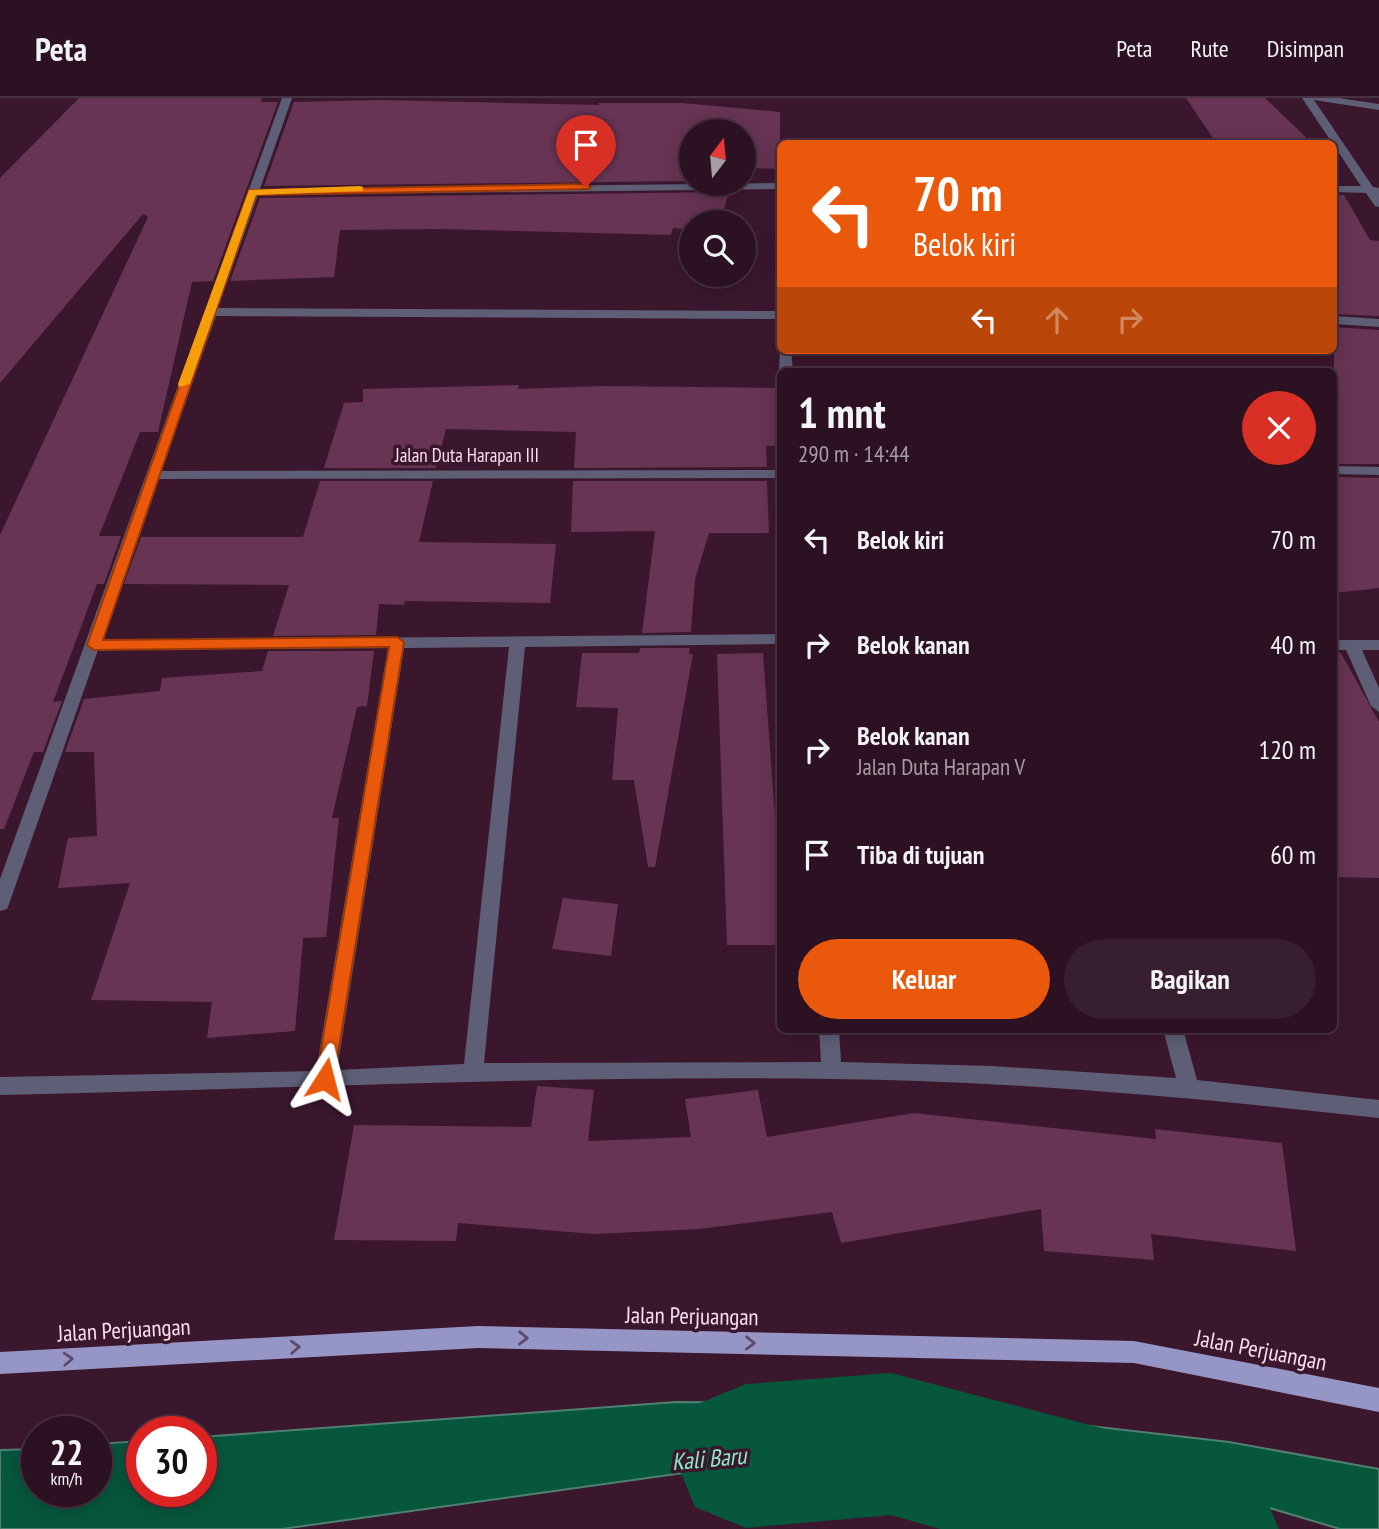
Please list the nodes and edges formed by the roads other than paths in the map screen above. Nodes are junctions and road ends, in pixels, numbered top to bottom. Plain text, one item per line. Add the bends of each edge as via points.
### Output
1 (286, 98) edge
2 (1307, 98) edge
3 (1317, 98) edge
4 (1379, 107) edge
5 (777, 186) edge
6 (1337, 189) edge
7 (1374, 190) edge
8 (252, 192) junction
9 (1379, 204) edge
10 (210, 312) junction
11 (777, 314) edge
12 (1337, 320) edge
13 (1379, 323) edge
14 (1337, 470) edge
15 (1379, 471) edge
16 (777, 474) edge
17 (153, 475) junction
18 (777, 639) edge
19 (518, 640) junction
20 (397, 642) junction
21 (94, 645) junction
22 (1337, 645) edge
23 (1352, 645) junction
24 (1379, 645) edge
25 (1379, 706) edge
26 (0, 904) edge
27 (829, 1033) edge
28 (1174, 1033) edge
29 (832, 1070) junction
30 (473, 1072) junction
31 (325, 1079) junction
32 (0, 1086) edge
33 (1189, 1088) junction
34 (1379, 1110) edge
35 (0, 1363) edge
36 (1379, 1400) edge

1 - 8 street
2 - 7 street
3 - 4 street
5 - 8 street
6 - 7 street
7 - 9 street
8 - 10 street
10 - 11 street
10 - 17 street
12 - 13 street
14 - 15 street
16 - 17 street, Jalan Duta Harapan III
17 - 21 street
18 - 19 street
19 - 20 street
19 - 30 street
20 - 21 street
20 - 31 street
21 - 26 street
22 - 23 street
23 - 24 street
23 - 25 street
27 - 29 street
28 - 33 street
29 - 30 street
29 - 33 street via 992,1074
30 - 31 street
31 - 32 street
33 - 34 street
35 -> 36 main road, Jalan Perjuangan via 478,1337 1134,1352

